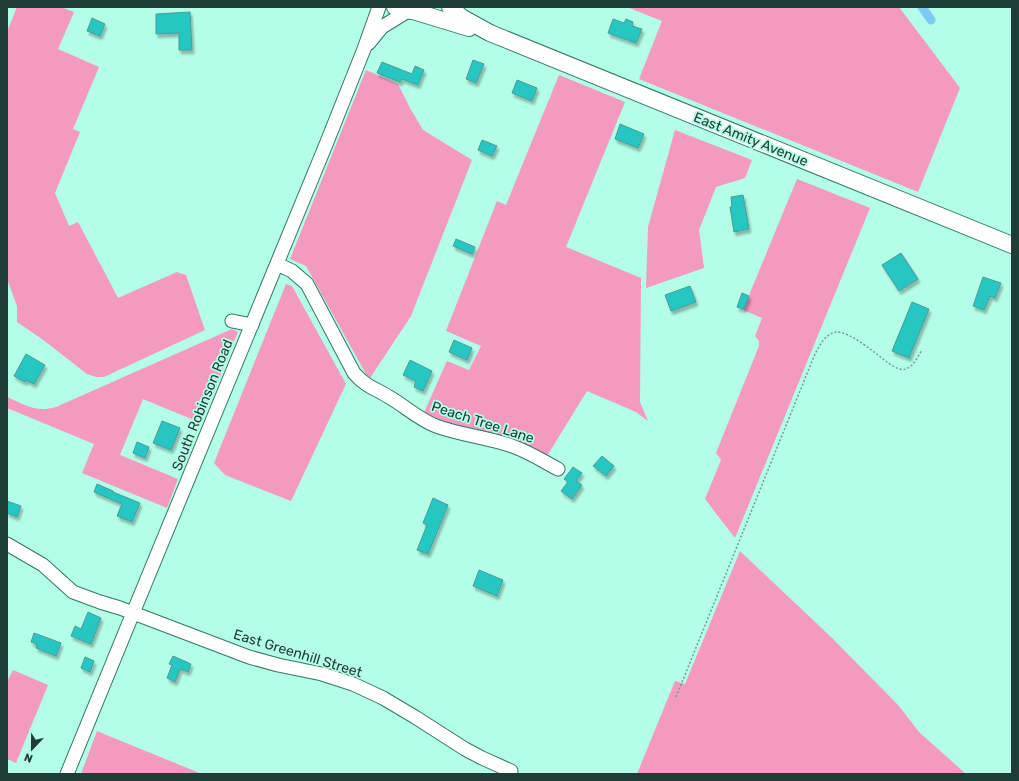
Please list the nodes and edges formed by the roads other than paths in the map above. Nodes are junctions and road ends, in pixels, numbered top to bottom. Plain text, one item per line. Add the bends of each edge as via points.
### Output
1 (379, 7) edge
2 (450, 7) edge
3 (410, 9) edge
4 (490, 33) junction
5 (364, 49) junction
6 (1012, 245) edge
7 (277, 264) junction
8 (232, 321) dead end
9 (252, 325) junction
10 (558, 469) dead end
11 (7, 544) edge
12 (132, 613) junction
13 (511, 771) dead end
14 (67, 774) edge

1 - 5 street, South Robinson Road
2 - 4 main road, East Amity Avenue via 461,17
3 - 4 main road, East Amity Avenue
3 - 5 street, South Robinson Road via 382,27
4 - 6 main road, East Amity Avenue
5 - 7 street, South Robinson Road
7 - 9 street, South Robinson Road
7 - 10 street, Peach Tree Lane via 292,271 307,284 354,373 368,386 389,396 429,423 510,445
8 - 9 street
9 - 12 street, South Robinson Road
11 - 12 street, East Greenhill Street via 43,565 73,592
12 - 13 street, East Greenhill Street via 249,657 353,684 383,698 465,750
12 - 14 street, South Robinson Road

